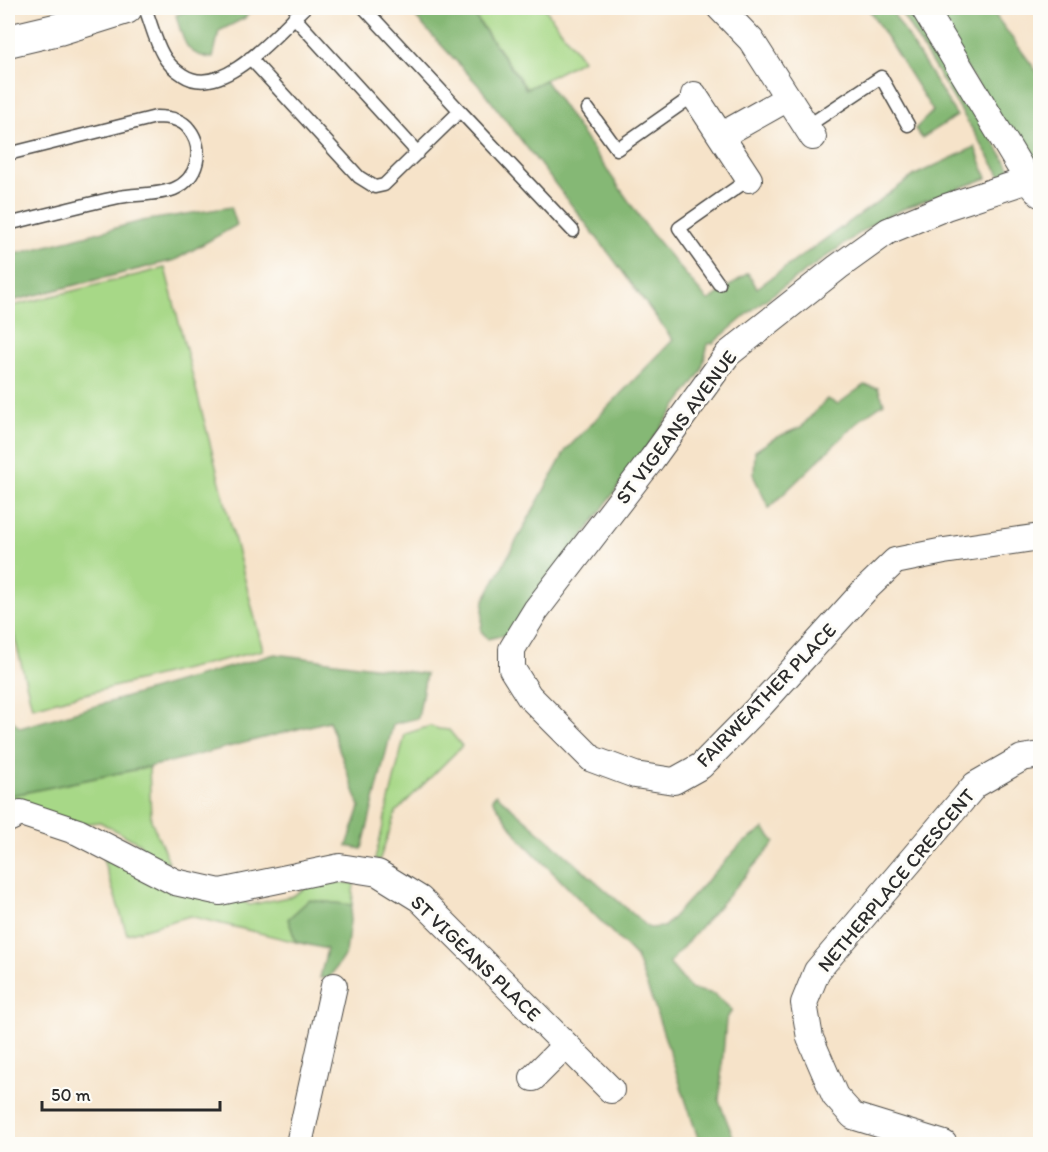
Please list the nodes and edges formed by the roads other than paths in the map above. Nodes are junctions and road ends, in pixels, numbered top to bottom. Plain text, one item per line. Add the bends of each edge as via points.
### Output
1 (126, 8) edge
2 (145, 8) edge
3 (304, 8) edge
4 (364, 8) edge
5 (720, 8) edge
6 (924, 8) edge
7 (294, 17) junction
8 (8, 41) edge
9 (250, 58) junction
10 (694, 95) joint
11 (788, 98) junction
12 (588, 109) dead end
13 (460, 111) junction
14 (908, 125) dead end
15 (810, 132) joint
16 (722, 135) junction
17 (418, 153) junction
18 (8, 154) edge
19 (749, 179) joint
20 (1034, 187) edge
21 (8, 224) edge
22 (573, 231) dead end
23 (719, 284) dead end
24 (1041, 537) edge
25 (512, 669) joint
26 (1041, 755) edge
27 (8, 819) edge
28 (334, 986) dead end
29 (566, 1045) junction
30 (533, 1078) dead end
31 (611, 1090) dead end
32 (299, 1144) edge
33 (944, 1144) edge

1 - 8 street
2 - 9 lane via 163,56 188,78 204,81 225,77
3 - 7 lane
4 - 13 lane
5 - 11 street via 751,40
6 - 20 street
7 - 9 lane
7 - 17 lane
9 - 17 lane via 359,177 375,187 384,185
10 - 12 lane via 617,149
10 - 16 street
11 - 15 street
11 - 16 street
13 - 17 lane
13 - 22 lane
14 - 15 lane via 881,77
16 - 19 street
18 - 21 lane via 156,117 185,123 197,138 199,154 192,177 173,189 120,197
19 - 23 lane via 679,228
20 - 25 street, ST VIGEANS AVENUE via 946,207 888,231 728,354 536,610 512,648
24 - 25 street, FAIRWEATHER PLACE via 895,561 701,766 674,781 635,775 592,759 529,696
26 - 33 street, NETHERPLACE CRESCENT via 1022,758 975,786 817,971 804,1003 814,1048 835,1096 853,1116
27 - 29 street, ST VIGEANS PLACE via 21,813 78,832 175,882 220,892 340,867 378,873 420,899
28 - 32 street
29 - 30 street
29 - 31 street, ST VIGEANS PLACE

